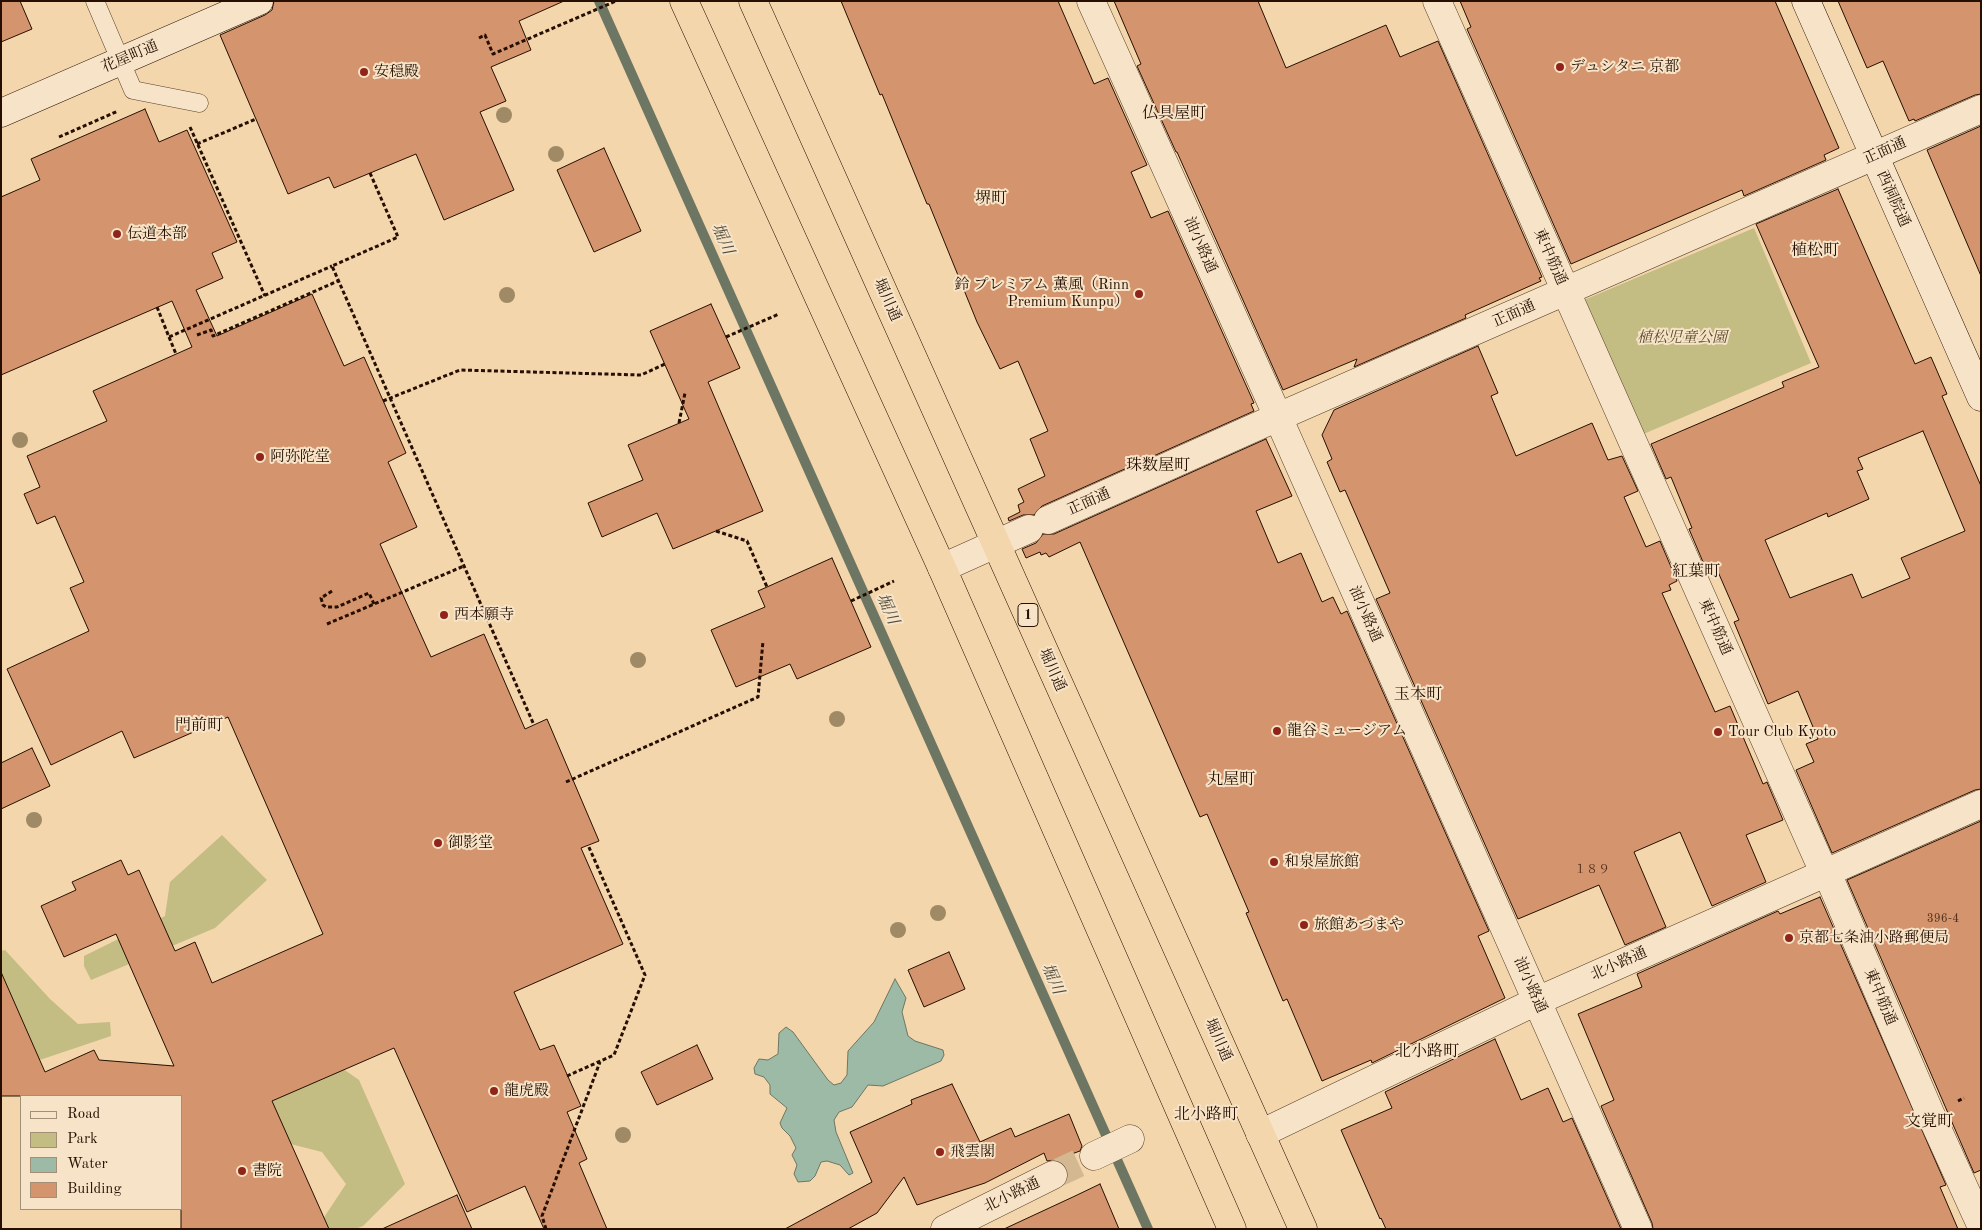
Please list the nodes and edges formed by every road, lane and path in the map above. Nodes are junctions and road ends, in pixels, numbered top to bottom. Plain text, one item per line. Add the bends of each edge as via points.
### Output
1 (94, 1) edge
2 (259, 1) edge
3 (616, 1) edge
4 (684, 1) edge
5 (753, 1) edge
6 (1091, 1) edge
7 (1438, 1) edge
8 (1806, 1) edge
9 (479, 38) dead end
10 (121, 61) junction
11 (199, 103) dead end
12 (122, 109) dead end
13 (1981, 109) edge
14 (1, 113) edge
15 (256, 119) dead end
16 (189, 126) dead end
17 (59, 137) dead end
18 (198, 144) junction
19 (1874, 156) junction
20 (370, 173) dead end
21 (332, 266) junction
22 (338, 281) junction
23 (1565, 292) junction
24 (265, 296) junction
25 (157, 307) dead end
26 (779, 314) dead end
27 (197, 335) dead end
28 (169, 337) junction
29 (726, 337) dead end
30 (176, 354) dead end
31 (665, 364) dead end
32 (685, 393) dead end
33 (1981, 397) edge
34 (390, 399) junction
35 (383, 402) dead end
36 (1278, 417) junction
37 (679, 424) dead end
38 (716, 531) dead end
39 (996, 544) junction
40 (464, 566) junction
41 (942, 568) junction
42 (894, 581) dead end
43 (767, 587) dead end
44 (332, 591) dead end
45 (852, 602) dead end
46 (374, 604) junction
47 (327, 624) dead end
48 (763, 641) dead end
49 (534, 725) dead end
50 (566, 782) dead end
51 (1981, 804) edge
52 (588, 845) dead end
53 (1825, 872) junction
54 (1537, 1001) junction
55 (600, 1061) junction
56 (568, 1076) dead end
57 (1260, 1134) junction
58 (1130, 1139) dead end
59 (1094, 1156) tunnel mouth
60 (1053, 1175) tunnel mouth
61 (1981, 1225) edge
62 (546, 1229) edge
63 (944, 1229) edge
64 (1232, 1229) edge
65 (1303, 1229) edge
66 (1638, 1229) edge

1 - 10 lane
2 - 10 street, 花屋町通
3 - 9 path via 493,54 485,35
4 - 41 highway
5 - 39 highway, 堀川通 / 1
6 - 36 street, 油小路通
7 - 23 street, 東中筋通
8 - 19 street, 西洞院通
10 - 11 lane via 133,90
10 - 14 street, 花屋町通
12 - 17 path
13 - 19 street, 正面通
15 - 18 path
16 - 18 path
18 - 24 path
19 - 23 street, 正面通
19 - 33 street, 西洞院通
20 - 21 path via 398,237
21 - 22 path
21 - 24 path
22 - 27 path via 213,336 211,330
22 - 34 path
23 - 36 street, 正面通
23 - 53 street, 東中筋通
24 - 28 path
25 - 28 path
26 - 29 path
28 - 30 path
31 - 34 path via 641,375 460,370
32 - 37 path
34 - 35 path
34 - 40 path
36 - 39 street, 正面通
36 - 54 street, 油小路通
38 - 43 path via 747,540
39 - 41 street, 正面通
39 - 57 highway, 堀川通 / 1
40 - 46 path
40 - 49 path
41 - 64 highway
42 - 45 path
44 - 46 path via 321,598 323,606 337,607 369,593
46 - 47 path
48 - 50 path via 758,696
51 - 53 street, 北小路通
52 - 55 path via 645,975 614,1055
53 - 54 street, 北小路通
53 - 61 street, 東中筋通
54 - 57 street, 北小路通
54 - 66 street, 油小路通
55 - 56 path
55 - 62 path via 542,1216
57 - 65 highway, 堀川通 / 1
58 - 59 street
60 - 63 street, 北小路通

